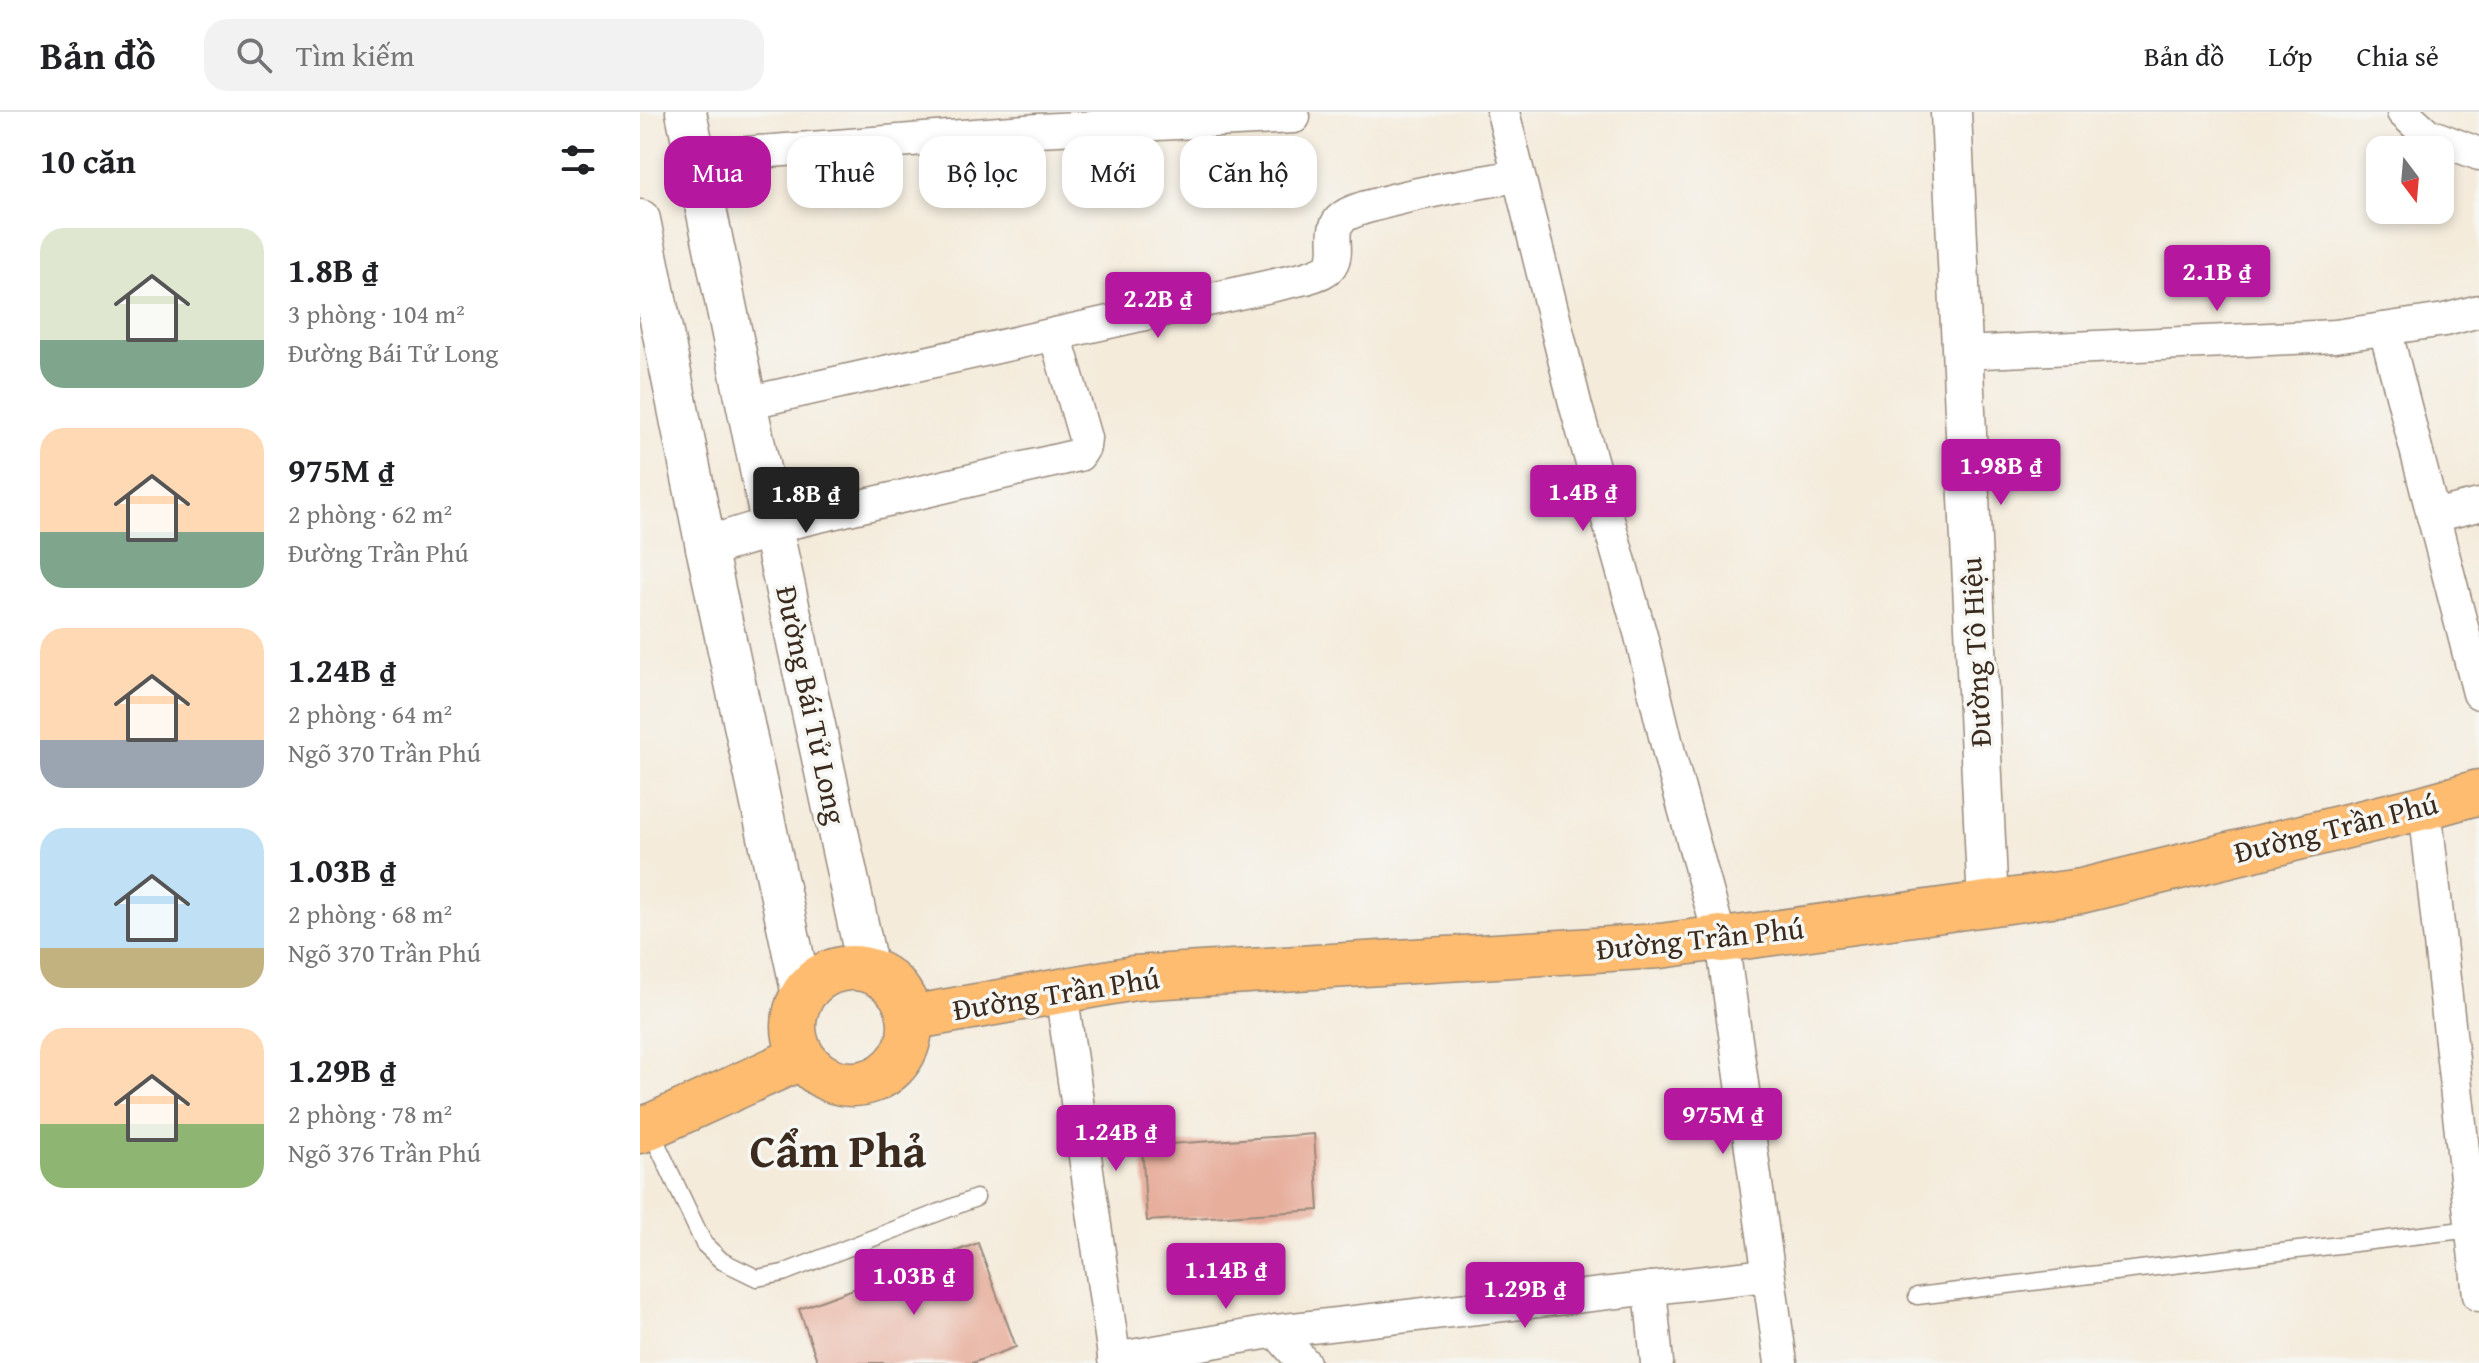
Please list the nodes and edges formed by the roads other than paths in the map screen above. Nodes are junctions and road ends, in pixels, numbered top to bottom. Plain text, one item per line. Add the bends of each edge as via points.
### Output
1 (686, 112) edge
2 (1503, 112) edge
3 (1951, 112) edge
4 (2403, 112) edge
5 (1294, 117) dead end
6 (691, 136) edge
7 (771, 151) edge
8 (2479, 154) edge
9 (1518, 176) junction
10 (706, 208) edge
11 (642, 243) edge
12 (2479, 311) edge
13 (2385, 329) junction
14 (1055, 334) junction
15 (1962, 353) junction
16 (746, 403) junction
17 (2479, 505) edge
18 (2433, 516) junction
19 (772, 527) junction
20 (706, 547) junction
21 (2468, 602) edge
22 (2479, 693) edge
23 (2479, 792) edge
24 (2425, 807) junction
25 (1988, 905) junction
26 (1721, 939) junction
27 (868, 970) junction
28 (1061, 991) junction
29 (802, 995) junction
30 (910, 1018) junction
31 (802, 1057) junction
32 (644, 1128) edge
33 (976, 1198) dead end
34 (2471, 1229) junction
35 (1767, 1275) junction
36 (1650, 1288) junction
37 (2479, 1295) edge
38 (1917, 1296) dead end
39 (1276, 1331) junction
40 (1115, 1361) edge
41 (1304, 1363) edge
42 (1657, 1363) edge
43 (1781, 1363) edge

1 - 6 street, Đường Bái Tử Long
2 - 9 street
3 - 15 street, Đường Tô Hiệu
4 - 8 street via 2427,134
5 - 7 street
9 - 14 street via 1417,193 1353,211 1340,218 1334,230 1332,263 1306,278
9 - 26 street
10 - 16 street, Đường Bái Tử Long
11 - 20 street
12 - 13 street
13 - 15 street via 2335,336
13 - 18 street
14 - 16 street
14 - 19 street via 1085,438 1079,455
15 - 25 street, Đường Tô Hiệu
16 - 19 street, Đường Bái Tử Long
17 - 18 street
18 - 21 street
19 - 20 street
19 - 27 street, Đường Bái Tử Long
20 - 29 street
21 - 22 street
23 - 24 main road, Đường Trần Phú
24 - 25 main road, Đường Trần Phú via 2081,891
24 - 34 street
25 - 26 main road, Đường Trần Phú
26 - 28 main road, Đường Trần Phú via 1134,978
26 - 35 street
27 - 29 main road via 828,972
27 - 30 main road via 885,977 899,992
28 - 30 main road, Đường Trần Phú
28 - 40 street
29 - 31 main road via 793,1035
30 - 31 main road via 907,1046 882,1077 842,1084 816,1073
31 - 32 main road
32 - 33 lane via 704,1244 722,1261 757,1278 783,1273
34 - 37 street
34 - 38 lane
35 - 36 street
35 - 43 street
36 - 39 street
36 - 42 street
39 - 40 street
39 - 41 street

